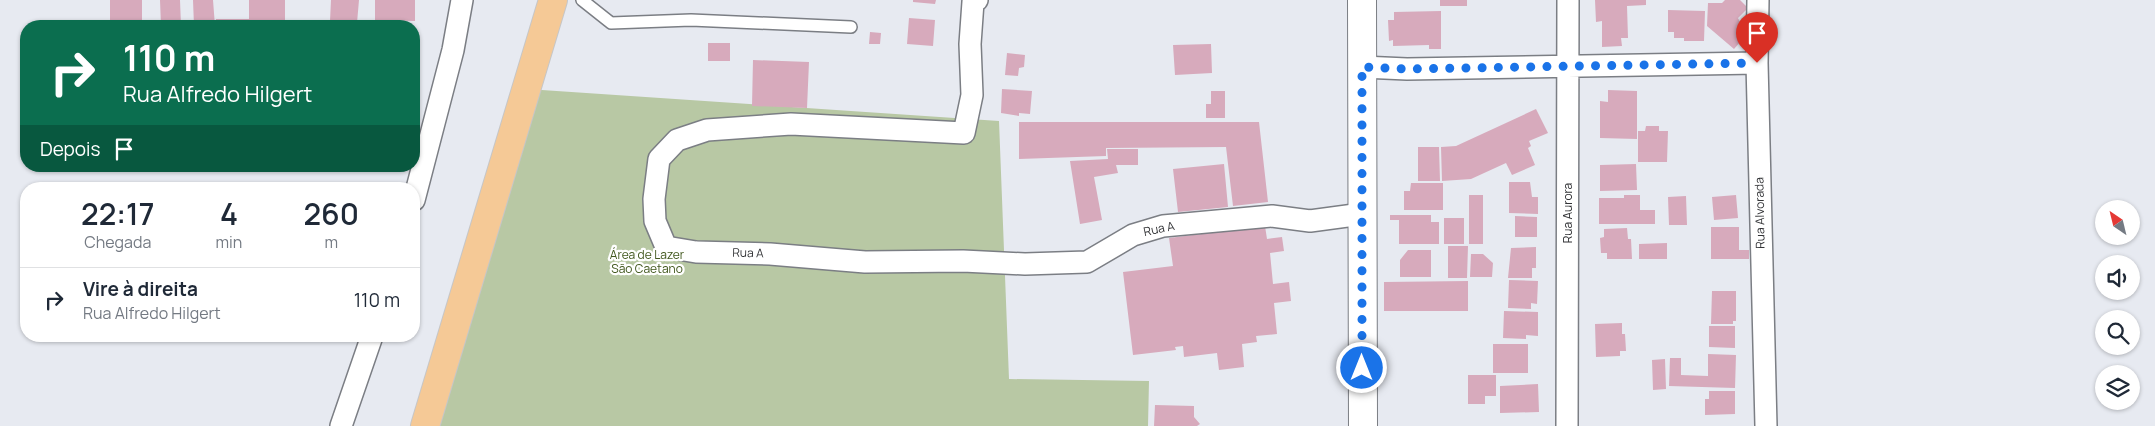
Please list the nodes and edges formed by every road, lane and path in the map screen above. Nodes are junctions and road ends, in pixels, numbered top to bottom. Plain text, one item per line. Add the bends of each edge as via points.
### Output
1 (462, 0) edge
2 (553, 0) edge
3 (582, 0) edge
4 (977, 0) edge
5 (1362, 0) edge
6 (1568, 0) edge
7 (1758, 0) edge
8 (851, 27) dead end
9 (1757, 63) junction
10 (1569, 66) junction
11 (1362, 67) junction
12 (419, 182) edge
13 (1362, 214) junction
14 (370, 342) edge
15 (341, 426) edge
16 (425, 426) edge
17 (1363, 426) edge
18 (1567, 426) edge
19 (1766, 426) edge

1 - 12 street via 453,50
2 - 16 main road
3 - 8 lane via 611,23 691,20
4 - 13 street, Rua A via 973,2 970,44 972,95 964,133 791,124 708,130 677,140 659,158 654,199 655,221 666,247 696,252 864,262 1087,262 1133,235 1163,226 1272,216 1310,222
5 - 11 main road
6 - 10 street, Rua Aurora
7 - 9 street, Rua Alvorada
9 - 10 street
9 - 19 street, Rua Alvorada
10 - 11 street
10 - 18 street, Rua Aurora
11 - 13 main road
13 - 17 main road
14 - 15 street

